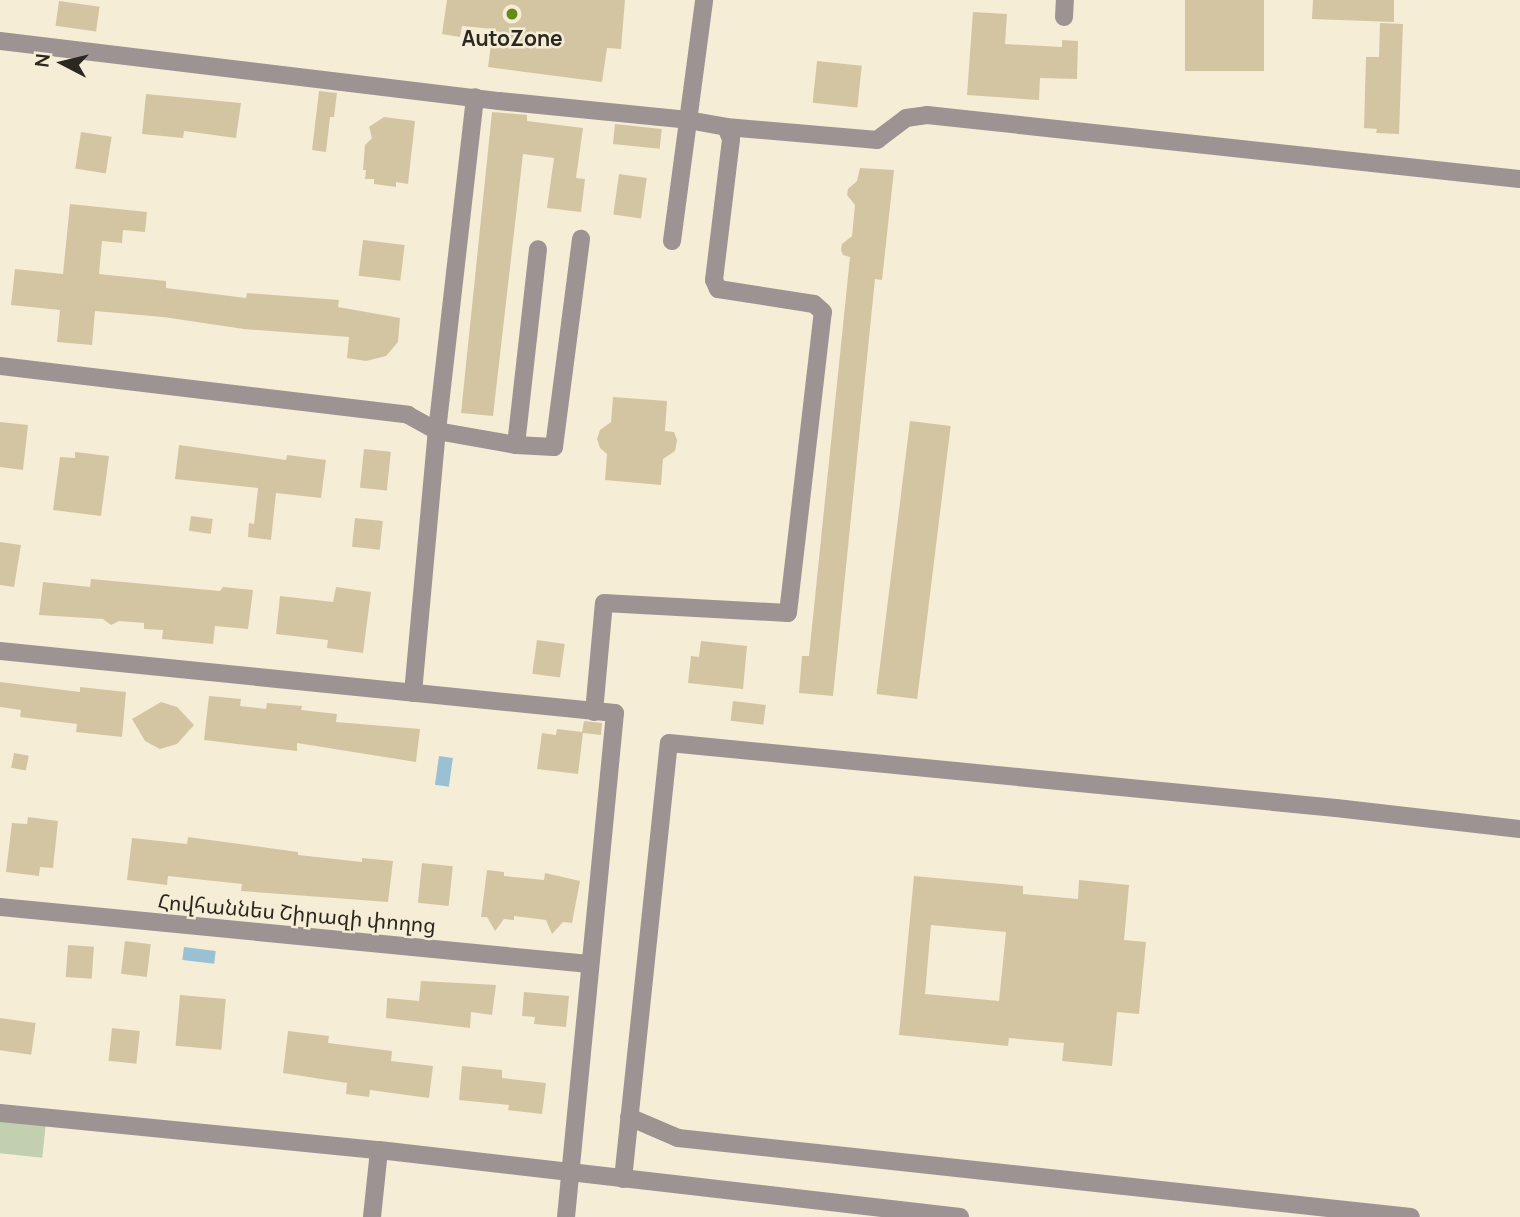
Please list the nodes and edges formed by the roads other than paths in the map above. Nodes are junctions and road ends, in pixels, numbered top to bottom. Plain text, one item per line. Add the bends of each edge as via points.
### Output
1 (704, 0) edge
2 (0, 41) edge
3 (475, 97) junction
4 (688, 120) junction
5 (726, 127) junction
6 (1520, 179) edge
7 (581, 239) dead end
8 (671, 241) dead end
9 (538, 249) dead end
10 (0, 366) edge
11 (436, 431) junction
12 (516, 445) junction
13 (0, 651) edge
14 (413, 693) junction
15 (594, 712) junction
16 (1520, 830) edge
17 (0, 907) edge
18 (589, 964) junction
19 (0, 1113) edge
20 (629, 1117) junction
21 (379, 1150) junction
22 (569, 1173) junction
23 (624, 1179) junction
24 (920, 1214) edge
25 (372, 1217) edge
26 (566, 1217) edge
27 (960, 1217) edge
28 (1411, 1217) edge

1 - 4 street
2 - 3 street
3 - 4 street
3 - 11 street
4 - 5 street
4 - 8 street
5 - 6 street via 877,140 906,118 927,115
5 - 15 street via 731,139 714,280 718,289 814,304 822,312 788,613 604,603
7 - 12 street via 557,440 554,447
9 - 12 street
10 - 11 street via 408,415
11 - 12 street
11 - 14 street
13 - 14 street
14 - 15 street
15 - 18 street via 615,713
16 - 20 street via 669,743
17 - 18 street, Հովհաննես Շիրազի փողոց
18 - 22 street
19 - 21 street
20 - 23 street
20 - 28 street via 678,1138
21 - 22 street
21 - 25 street
22 - 23 street
22 - 26 street
23 - 24 street
24 - 27 street

